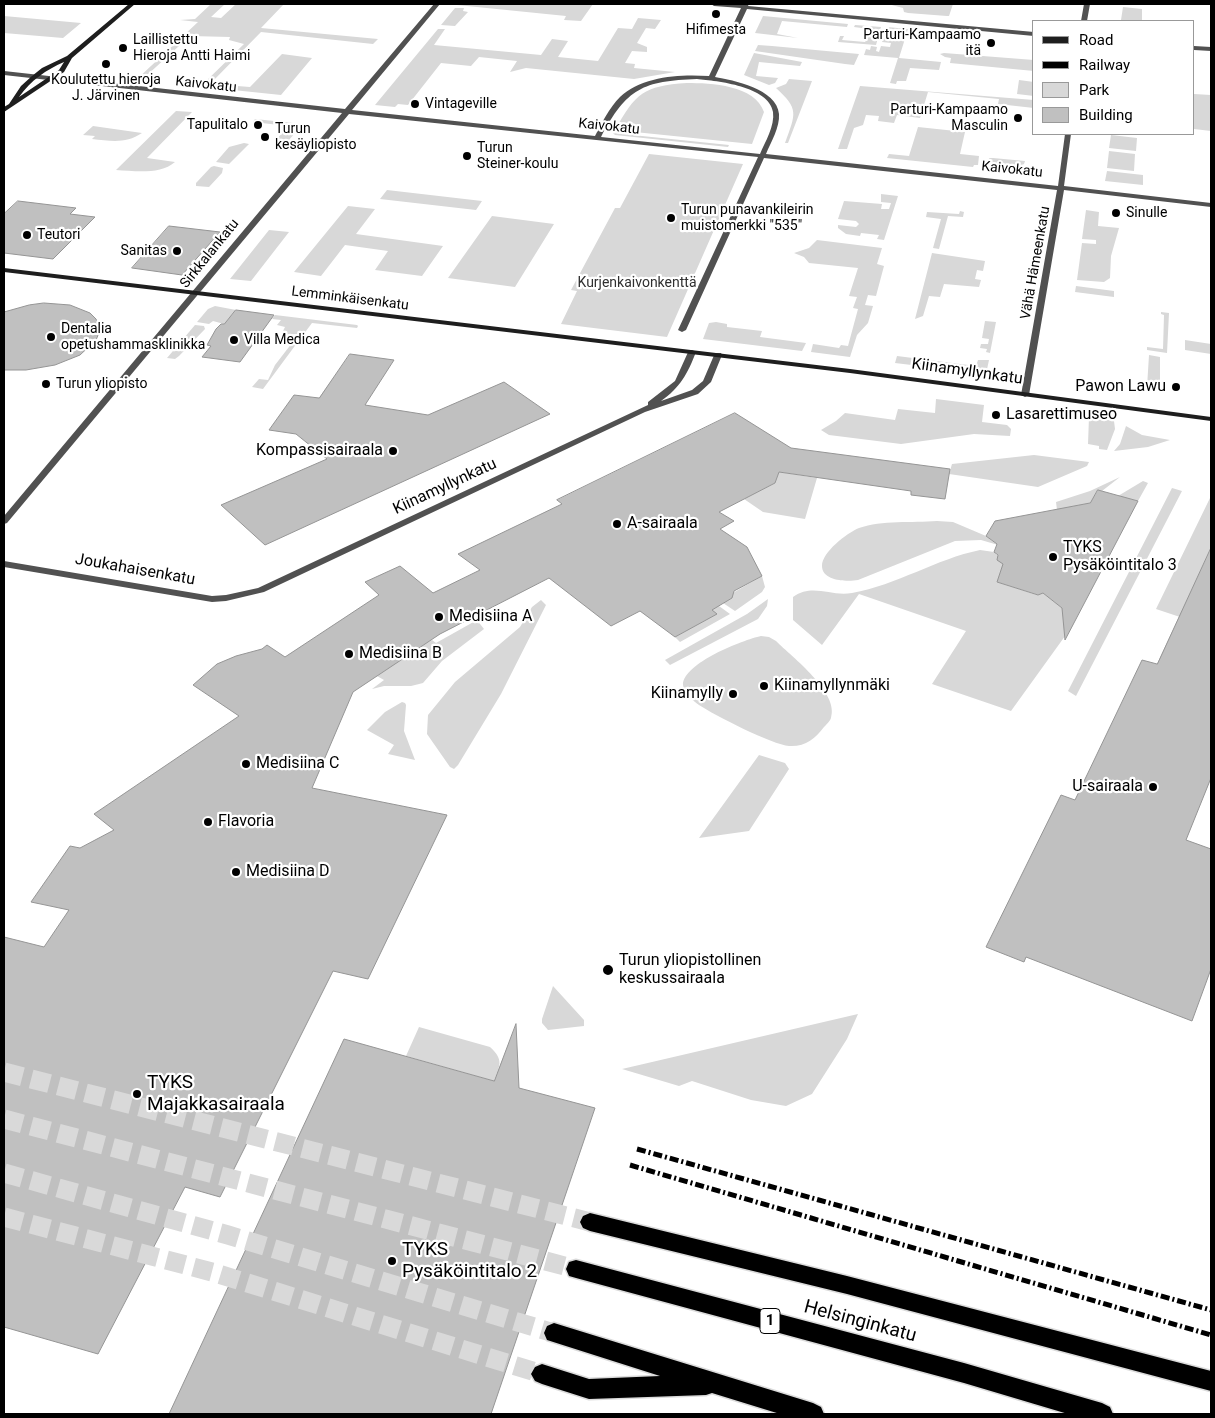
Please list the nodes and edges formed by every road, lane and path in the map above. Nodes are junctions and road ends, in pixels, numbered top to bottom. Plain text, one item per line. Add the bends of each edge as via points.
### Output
1 (132, 4) edge
2 (437, 4) edge
3 (714, 4) edge
4 (1087, 4) edge
5 (746, 5) edge
6 (1084, 20) edge
7 (1032, 34) edge
8 (1195, 48) edge
9 (1211, 49) edge
10 (69, 57) junction
11 (4, 73) edge
12 (34, 77) junction
13 (711, 78) junction
14 (51, 80) junction
15 (12, 104) junction
16 (4, 110) edge
17 (345, 112) junction
18 (1068, 135) edge
19 (597, 139) junction
20 (762, 156) junction
21 (1061, 188) junction
22 (1211, 205) edge
23 (4, 270) edge
24 (196, 293) junction
25 (682, 330) dead end
26 (692, 352) junction
27 (718, 355) junction
28 (1025, 395) junction
29 (642, 410) junction
30 (1211, 419) edge
31 (4, 521) edge
32 (4, 564) edge
33 (261, 590) joint
34 (590, 1222) tunnel mouth
35 (576, 1269) tunnel mouth
36 (554, 1333) tunnel mouth
37 (542, 1374) tunnel mouth
38 (1211, 1381) edge
39 (720, 1384) junction
40 (813, 1414) edge
41 (1102, 1414) edge

1 - 10 street
2 - 17 street, Sirkkalankatu
3 - 5 street
4 - 6 street
5 - 7 street
5 - 13 street
8 - 9 street
10 - 12 street
10 - 14 street via 62,72
11 - 12 street, Kaivokatu
12 - 14 street, Kaivokatu
12 - 15 street
13 - 19 street via 668,80 637,88 622,98
13 - 20 street via 755,90 774,106 775,120
14 - 15 street
14 - 17 street, Kaivokatu
15 - 16 street
17 - 19 street, Kaivokatu
17 - 24 street, Sirkkalankatu
18 - 21 street, Vähä Hämeenkatu
19 - 20 street, Kaivokatu
20 - 21 street, Kaivokatu
20 - 25 street
21 - 22 street, Kaivokatu
21 - 28 street, Vähä Hämeenkatu
23 - 24 street, Lemminkäisenkatu
24 - 26 street, Lemminkäisenkatu
24 - 31 street, Sirkkalankatu
26 - 27 street, Kiinamyllynkatu
26 - 29 street, Kiinamyllynkatu via 676,387
27 - 28 street, Kiinamyllynkatu
27 - 29 street, Kiinamyllynkatu via 707,382 695,392
28 - 30 street, Kiinamyllynkatu
29 - 33 street, Kiinamyllynkatu
32 - 33 street, Joukahaisenkatu via 212,599
34 - 38 highway
35 - 41 highway, Helsinginkatu / 1 via 964,1373
36 - 39 highway
37 - 39 highway via 589,1389
39 - 40 highway

